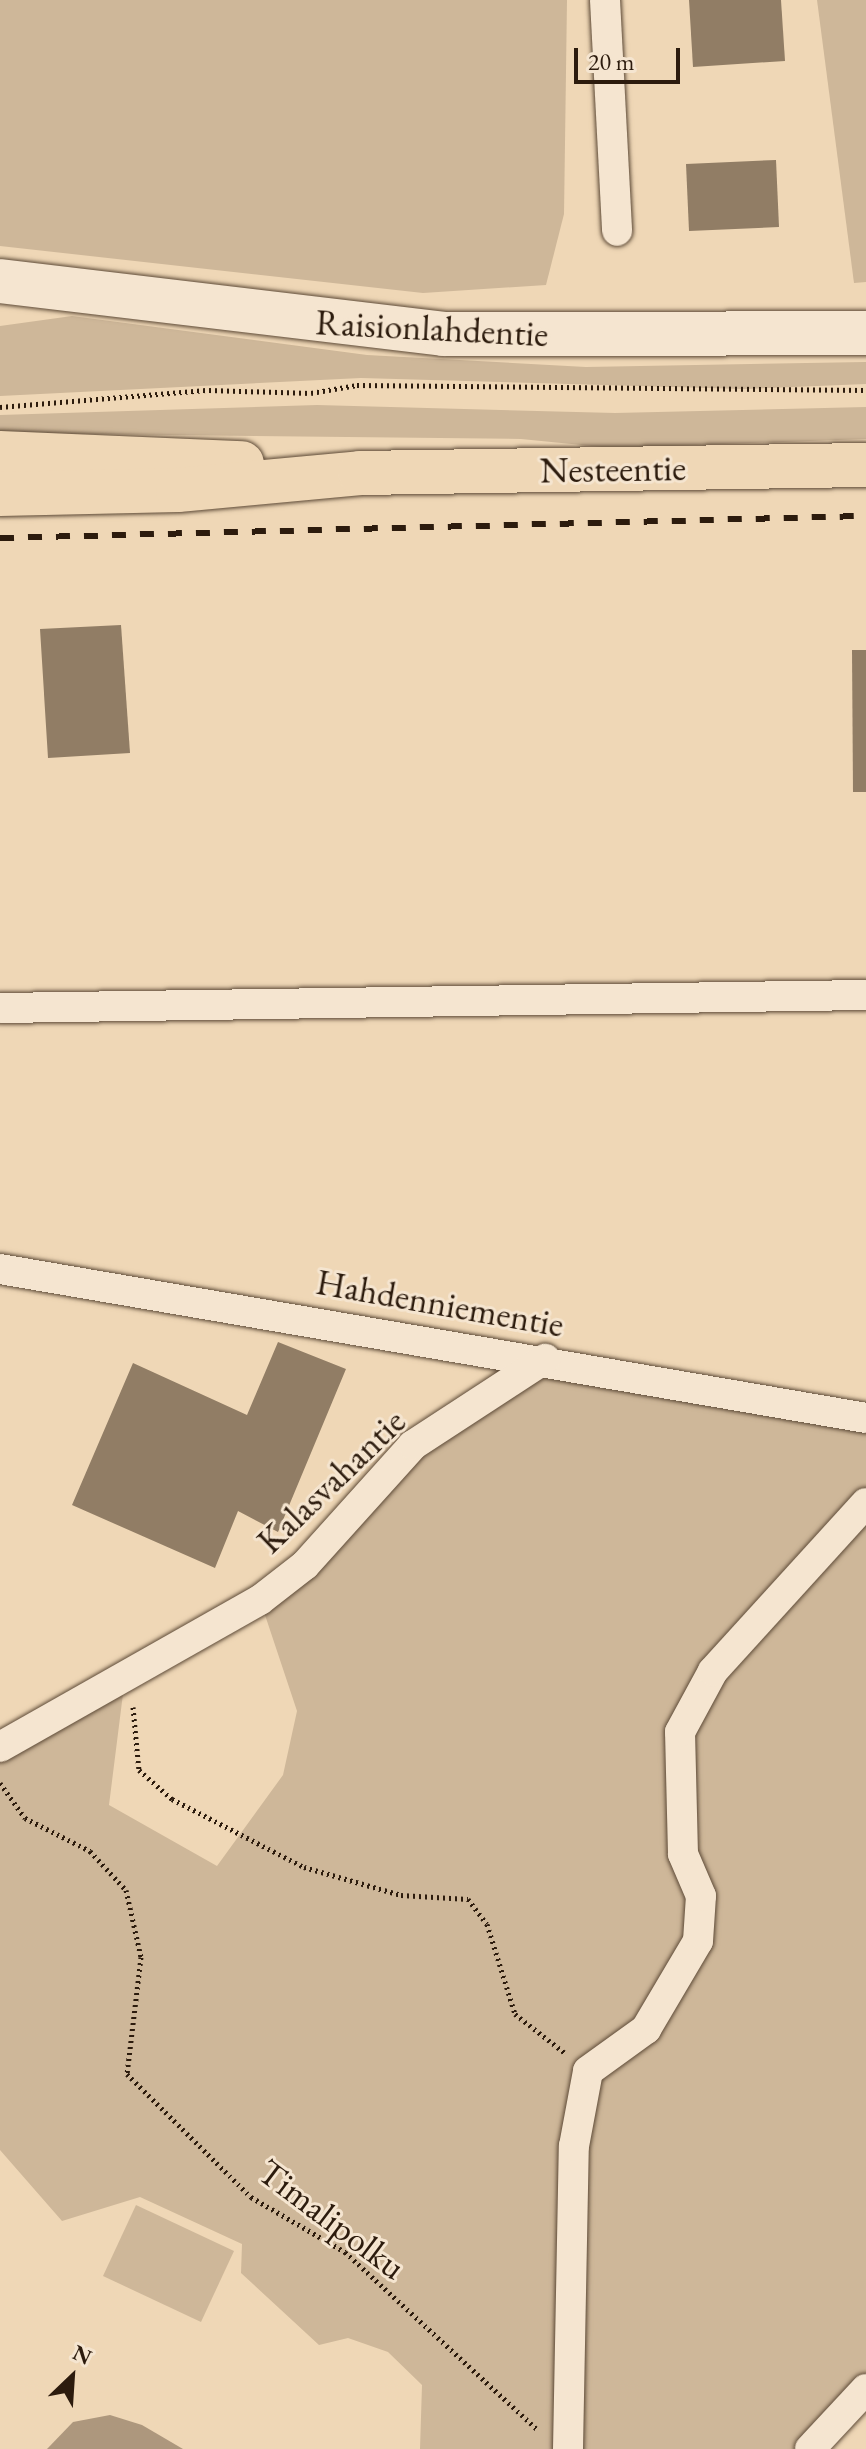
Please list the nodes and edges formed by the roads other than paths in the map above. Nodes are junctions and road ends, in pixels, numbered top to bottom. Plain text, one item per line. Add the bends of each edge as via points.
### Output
1 (605, 0) edge
2 (617, 231) dead end
3 (0, 281) edge
4 (69, 293) junction
5 (0, 302) edge
6 (866, 333) edge
7 (0, 453) edge
8 (866, 465) edge
9 (360, 473) junction
10 (0, 494) edge
11 (866, 995) edge
12 (0, 1008) edge
13 (0, 1269) edge
14 (545, 1359) junction
15 (866, 1418) edge
16 (866, 1503) edge
17 (0, 1747) edge
18 (866, 2389) edge
19 (558, 2444) edge
20 (810, 2449) edge

1 - 2 street
3 - 4 main road, Raisionlahdentie
4 - 5 main road
4 - 6 main road, Raisionlahdentie via 443,334
7 - 9 main road, Nesteentie
8 - 9 main road, Nesteentie
9 - 10 main road, Nesteentie via 178,490
11 - 12 street
13 - 14 street, Hahdenniementie
14 - 15 street, Hahdenniementie
14 - 17 street, Kalasvahantie via 413,1445 305,1565 260,1600
16 - 19 street via 713,1671 680,1732 683,1854 701,1896 698,1941 646,2029 588,2071 574,2146
18 - 20 street

